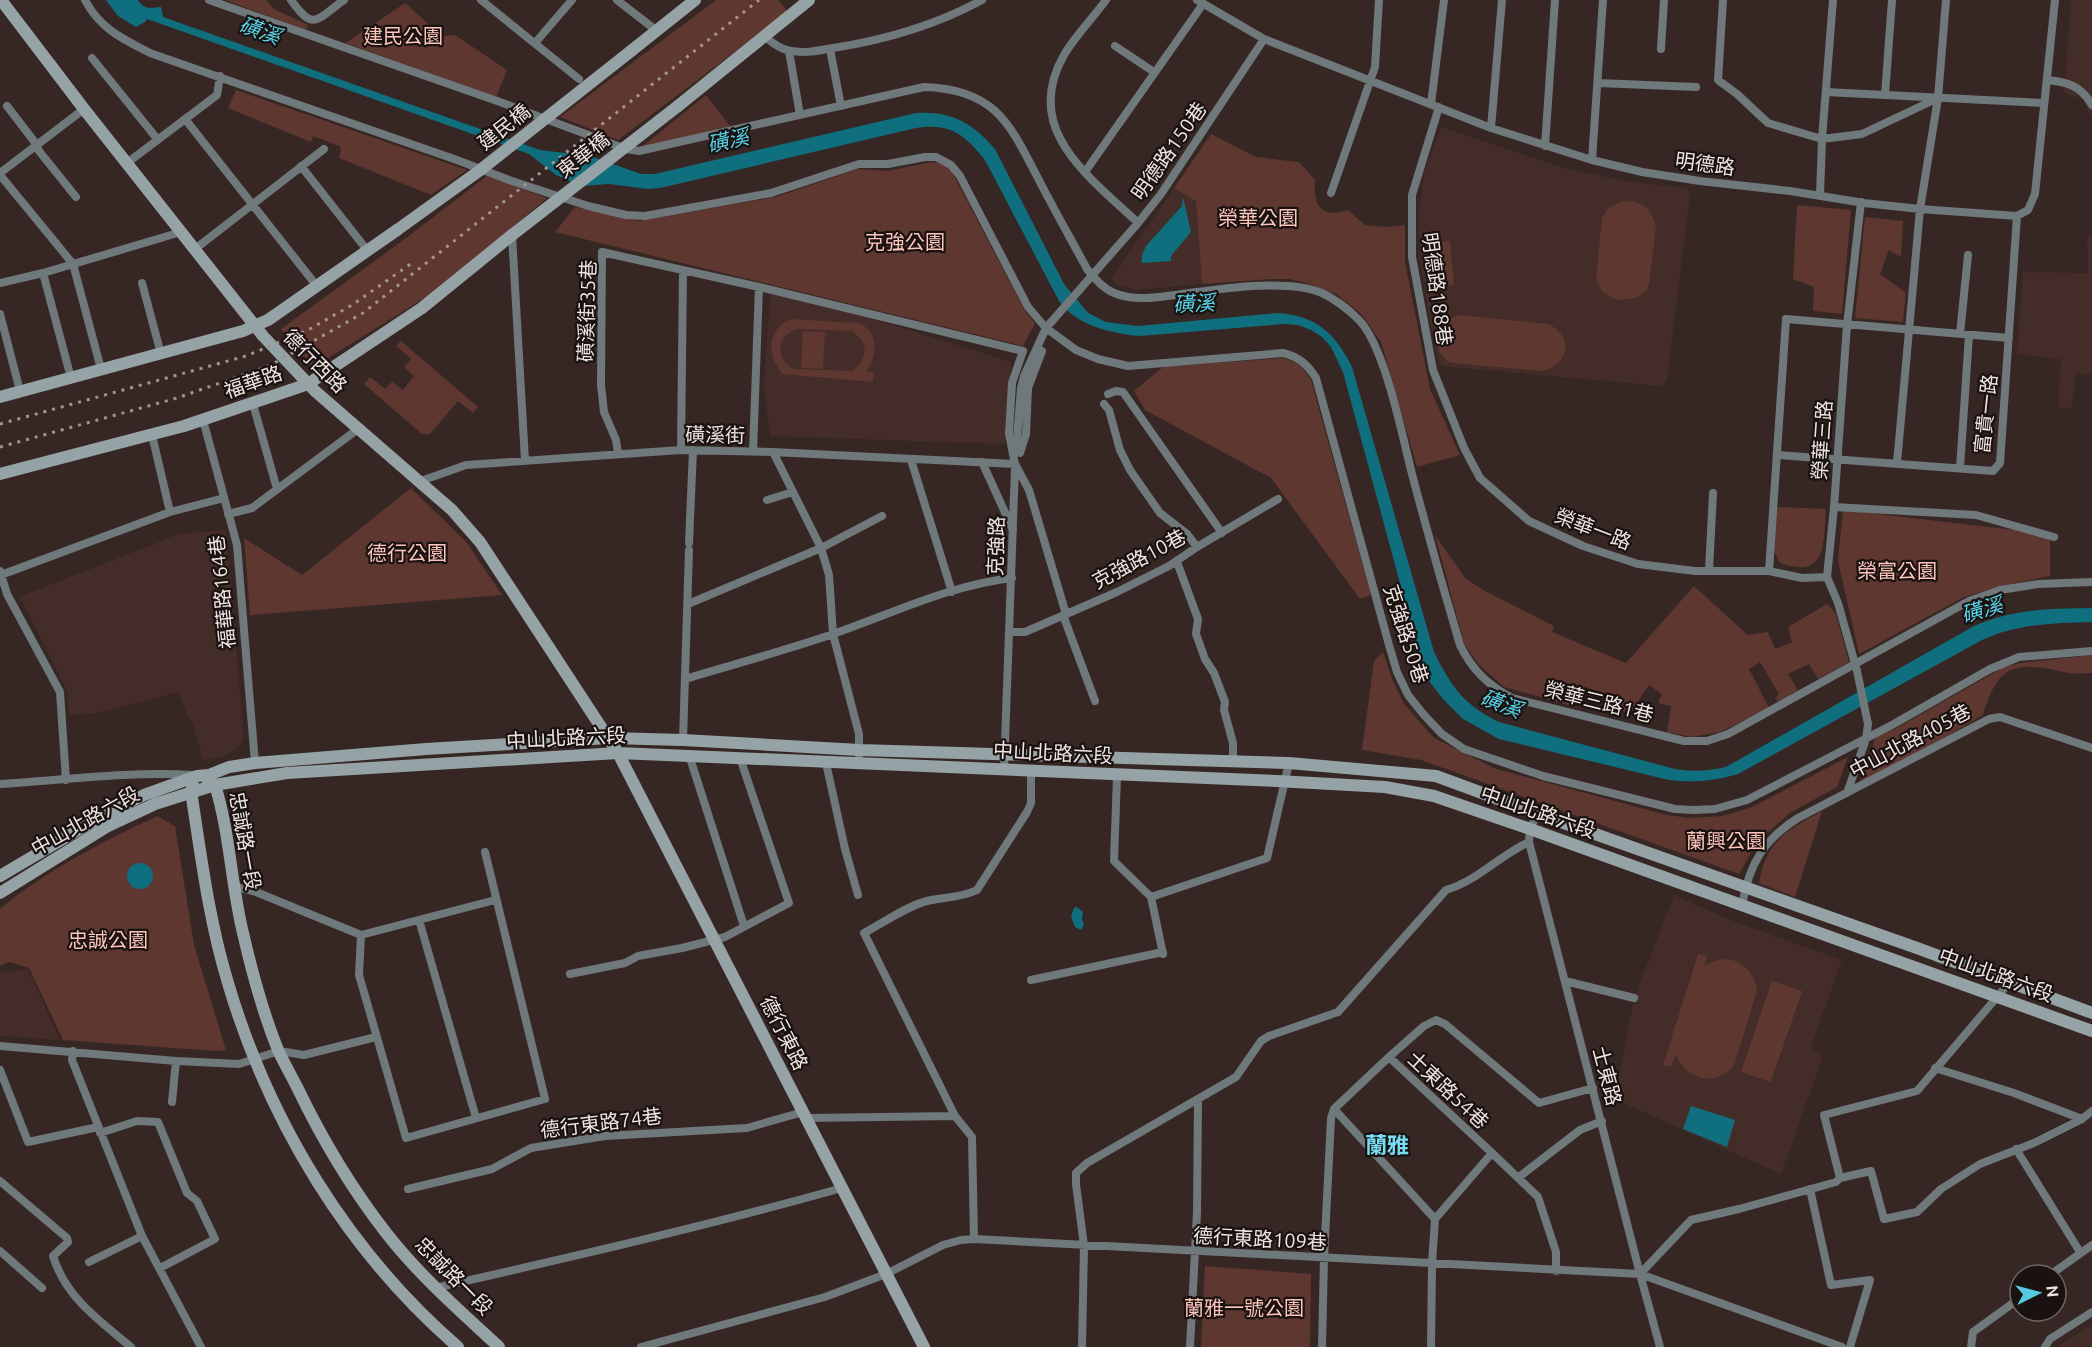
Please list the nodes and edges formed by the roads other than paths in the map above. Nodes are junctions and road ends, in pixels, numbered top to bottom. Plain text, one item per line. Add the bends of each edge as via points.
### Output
1 (1, 0) edge
2 (85, 0) edge
3 (209, 0) edge
4 (291, 0) edge
5 (344, 0) edge
6 (481, 0) edge
7 (572, 0) edge
8 (617, 0) edge
9 (695, 0) edge
10 (982, 0) edge
11 (1106, 0) edge
12 (1379, 0) edge
13 (1444, 0) edge
14 (1502, 0) edge
15 (1555, 0) edge
16 (1603, 0) edge
17 (1664, 0) edge
18 (1723, 0) edge
19 (1833, 0) edge
20 (1892, 0) edge
21 (1946, 0) edge
22 (2055, 0) edge
23 (802, 2) edge
24 (1200, 2) edge
25 (657, 31) junction
26 (764, 36) junction
27 (1264, 39) junction
28 (535, 43) junction
29 (1115, 46) dead end
30 (830, 49) junction
31 (1661, 49) dead end
32 (789, 51) junction
33 (92, 58) dead end
34 (1154, 72) junction
35 (220, 76) junction
36 (579, 79) dead end
37 (2047, 80) junction
38 (1371, 81) junction
39 (1598, 83) junction
40 (1696, 87) dead end
41 (1826, 92) junction
42 (1885, 95) junction
43 (1938, 98) junction
44 (2044, 103) junction
45 (2092, 105) edge
46 (7, 106) dead end
47 (841, 106) junction
48 (1435, 106) junction
49 (84, 109) junction
50 (800, 116) junction
51 (185, 119) junction
52 (1491, 128) junction
53 (1822, 139) junction
54 (158, 140) junction
55 (37, 145) junction
56 (1545, 146) junction
57 (324, 149) dead end
58 (1592, 160) junction
59 (127, 163) junction
60 (301, 166) junction
61 (1085, 172) junction
62 (0, 174) edge
63 (1331, 193) dead end
64 (1820, 195) junction
65 (76, 197) dead end
66 (1860, 202) junction
67 (252, 204) junction
68 (1920, 209) junction
69 (2017, 216) junction
70 (1138, 223) junction
71 (181, 232) junction
72 (512, 235) junction
73 (195, 249) junction
74 (367, 250) junction
75 (1968, 255) dead end
76 (73, 264) junction
77 (683, 270) junction
78 (43, 273) junction
79 (1092, 276) junction
80 (0, 283) edge
81 (142, 283) dead end
82 (316, 285) junction
83 (759, 287) junction
84 (0, 314) edge
85 (1847, 325) junction
86 (255, 326) junction
87 (1046, 328) junction
88 (1908, 331) junction
89 (1964, 335) junction
90 (2009, 338) junction
91 (1042, 351) dead end
92 (161, 354) junction
93 (101, 369) junction
94 (1433, 370) joint
95 (71, 378) junction
96 (308, 384) junction
97 (20, 391) junction
98 (1108, 394) dead end
99 (0, 397) edge
100 (253, 404) junction
101 (1104, 404) dead end
102 (203, 420) junction
103 (358, 429) junction
104 (152, 435) junction
105 (681, 450) junction
106 (693, 450) junction
107 (753, 452) junction
108 (773, 452) junction
109 (618, 453) junction
110 (1777, 455) junction
111 (1837, 459) junction
112 (525, 460) junction
113 (911, 460) junction
114 (982, 462) junction
115 (1015, 464) junction
116 (1897, 464) junction
117 (1960, 468) junction
118 (0, 474) edge
119 (418, 482) junction
120 (277, 489) junction
121 (793, 492) junction
122 (1713, 493) dead end
123 (224, 498) junction
124 (1278, 499) dead end
125 (767, 500) dead end
126 (1834, 507) junction
127 (170, 512) junction
128 (228, 514) junction
129 (882, 516) dead end
130 (1014, 532) junction
131 (1221, 532) junction
132 (2054, 537) dead end
133 (1197, 547) junction
134 (821, 548) junction
135 (1177, 562) junction
136 (1708, 571) junction
137 (1769, 571) junction
138 (1, 573) edge
139 (1827, 577) junction
140 (1011, 578) junction
141 (2092, 582) edge
142 (952, 592) junction
143 (3, 595) edge
144 (688, 604) junction
145 (1064, 614) junction
146 (1010, 632) junction
147 (833, 634) junction
148 (2092, 651) edge
149 (1855, 664) junction
150 (686, 679) junction
151 (1095, 701) dead end
152 (609, 738) junction
153 (1866, 739) junction
154 (683, 740) junction
155 (2092, 748) edge
156 (859, 750) junction
157 (618, 753) junction
158 (1005, 753) junction
159 (689, 755) junction
160 (740, 758) junction
161 (1233, 762) junction
162 (255, 763) junction
163 (826, 763) junction
164 (859, 764) junction
165 (1289, 764) junction
166 (1004, 770) junction
167 (1031, 772) junction
168 (197, 776) junction
169 (1117, 776) junction
170 (66, 780) junction
171 (1285, 782) junction
172 (0, 784) edge
173 (215, 785) junction
174 (191, 791) junction
175 (1847, 793) junction
176 (1537, 814) junction
177 (1530, 835) junction
178 (485, 852) dead end
179 (0, 876) edge
180 (233, 886) junction
181 (1745, 888) junction
182 (0, 893) edge
183 (858, 895) dead end
184 (1151, 897) junction
185 (495, 900) junction
186 (1742, 905) junction
187 (419, 920) junction
188 (744, 926) junction
189 (361, 935) junction
190 (714, 940) junction
191 (570, 974) dead end
192 (1031, 980) dead end
193 (1565, 981) junction
194 (2009, 983) junction
195 (1997, 996) junction
196 (1634, 998) dead end
197 (2092, 1013) edge
198 (2092, 1031) edge
199 (376, 1037) junction
200 (0, 1046) edge
201 (73, 1051) junction
202 (279, 1051) junction
203 (1389, 1057) junction
204 (253, 1059) junction
205 (176, 1061) junction
206 (1935, 1068) junction
207 (0, 1070) edge
208 (1593, 1088) junction
209 (1198, 1100) junction
210 (172, 1102) dead end
211 (1335, 1109) junction
212 (2092, 1111) edge
213 (804, 1115) junction
214 (956, 1116) junction
215 (476, 1118) junction
216 (2082, 1119) junction
217 (1602, 1121) junction
218 (99, 1130) junction
219 (2016, 1149) junction
220 (1492, 1153) junction
221 (1519, 1177) junction
222 (1840, 1178) junction
223 (0, 1181) edge
224 (842, 1188) junction
225 (408, 1189) dead end
226 (1810, 1190) junction
227 (1435, 1219) junction
228 (142, 1236) junction
229 (974, 1239) junction
230 (2092, 1245) edge
231 (1084, 1246) junction
232 (0, 1251) edge
233 (1195, 1252) junction
234 (2080, 1252) junction
235 (1324, 1258) junction
236 (89, 1262) dead end
237 (2066, 1263) edge
238 (1432, 1264) junction
239 (160, 1268) junction
240 (1556, 1271) junction
241 (886, 1274) junction
242 (1640, 1274) junction
243 (42, 1288) dead end
244 (435, 1288) junction
245 (2008, 1306) edge
246 (2092, 1312) edge
247 (131, 1347) edge
248 (201, 1347) edge
249 (458, 1347) edge
250 (499, 1347) edge
251 (641, 1347) edge
252 (924, 1347) edge
253 (1082, 1347) edge
254 (1190, 1347) edge
255 (1322, 1347) edge
256 (1431, 1347) edge
257 (1660, 1347) edge
258 (1842, 1347) edge
259 (1850, 1347) edge
260 (1971, 1347) edge
261 (2045, 1347) edge

1 - 49 street, 德行西路
2 - 35 street, 克強路50巷 via 93,15 125,40 150,53
3 - 50 street via 626,149 655,149
4 - 5 street via 309,20 316,20
6 - 28 street
7 - 28 street
8 - 25 street
9 - 25 street, 建民橋
10 - 30 street via 912,30
11 - 61 street via 1064,55 1051,86 1051,114 1059,139
12 - 38 street
13 - 48 street, 明德路188巷
14 - 52 street
15 - 56 street
16 - 39 street
17 - 31 street
18 - 53 street via 1718,80 1768,123
19 - 41 street
20 - 42 street
21 - 43 street
22 - 37 street
23 - 26 street, 東華橋
24 - 27 street, 明德路
24 - 34 street
25 - 74 street, 建民橋, bridge via 479,171
26 - 32 street
26 - 72 street, 東華橋, bridge
27 - 38 street, 明德路
27 - 70 street, 明德路150巷 via 1175,175
28 - 36 street
29 - 34 street
30 - 32 street
30 - 47 street
32 - 50 street
33 - 54 street
34 - 61 street
35 - 51 street via 217,95
35 - 87 street, 克強路50巷 via 509,180 626,214 645,216 771,193 859,164 936,157 951,165 960,176 1028,307
37 - 44 street
37 - 45 street via 2065,82 2085,93
38 - 48 street, 明德路
38 - 63 street
39 - 40 street
39 - 58 street
41 - 42 street
41 - 53 street
42 - 43 street
43 - 44 street
43 - 53 street via 1862,134
43 - 68 street
44 - 69 street via 2035,194 2028,210
46 - 55 street
47 - 50 street
47 - 79 street via 924,87 956,90 987,104 1011,127
48 - 52 street, 明德路
48 - 94 street, 明德路188巷 via 1412,195 1411,223 1412,257
49 - 55 street
49 - 59 street, 德行西路
51 - 54 street
51 - 67 street
52 - 56 street, 明德路
53 - 64 street
54 - 59 street
55 - 62 street
55 - 65 street
56 - 58 street, 明德路
57 - 60 street
58 - 64 street, 明德路 via 1700,181
59 - 71 street, 德行西路
60 - 67 street
60 - 74 street
61 - 70 street
62 - 76 street
64 - 66 street, 明德路
66 - 68 street, 明德路
66 - 85 street, 榮華三路
67 - 73 street
67 - 82 street
68 - 69 street, 明德路
68 - 88 street
69 - 90 street, 富貴一路
70 - 79 street, 明德路150巷
71 - 73 street, 德行西路
71 - 76 street
72 - 96 street, 福華路 via 417,312
72 - 112 street
73 - 86 street, 德行西路
74 - 82 street
75 - 89 street
76 - 78 street
76 - 93 street
77 - 83 street, 磺溪街35巷
77 - 105 street
77 - 109 street, 磺溪街35巷 via 602,252 601,386 604,412
78 - 80 street
78 - 95 street
79 - 87 street, 明德路150巷
79 - 149 street, 榮華三路1巷 via 1114,293 1134,298 1292,286 1320,292 1360,321 1376,346 1460,645 1476,673 1512,698 1684,741 1707,741 1728,734
81 - 92 street
82 - 86 street
83 - 107 street
83 - 115 street, 磺溪街35巷 via 1023,351 1012,383 1009,434
84 - 97 street
85 - 88 street
85 - 110 street via 1786,319
85 - 111 street, 榮華三路
86 - 92 street
86 - 96 street, 德行西路
87 - 115 street, 克強路 via 1021,388
87 - 153 street, 克強路50巷 via 1076,350 1128,366 1283,353 1310,368 1316,378 1397,672 1424,715 1464,749 1543,776 1675,808 1703,810 1747,800
88 - 89 street
88 - 116 street
89 - 90 street
89 - 117 street
90 - 117 street, 富貴一路 via 2000,463 1993,471
91 - 115 street via 1028,388 1026,435
92 - 93 street
93 - 95 street
94 - 136 street, 榮華一路 via 1480,478 1528,521 1583,546 1638,564
95 - 97 street
96 - 100 street, 福華路
96 - 103 street, 德行西路
97 - 99 street
98 - 131 street via 1123,392
100 - 102 street, 福華路
100 - 120 street
101 - 133 street via 1130,470 1160,513
102 - 104 street, 福華路
102 - 123 street, 福華路164巷
103 - 119 street, 德行西路
103 - 120 street
104 - 118 street, 福華路
104 - 127 street
105 - 106 street, 磺溪街
105 - 109 street, 磺溪街
106 - 107 street, 磺溪街
106 - 144 street
107 - 108 street, 磺溪街
108 - 113 street, 磺溪街
108 - 121 street
109 - 112 street, 磺溪街
110 - 111 street, 富貴一路
110 - 137 street
111 - 116 street, 富貴一路
111 - 126 street, 榮華三路
112 - 119 street, 磺溪街 via 466,465
113 - 114 street, 磺溪街
113 - 142 street
114 - 115 street, 磺溪街
114 - 130 street
115 - 130 street, 克強路
115 - 145 street via 1029,490
116 - 117 street, 富貴一路
119 - 152 street, 德行西路 via 452,510 480,542
120 - 128 street via 252,508
121 - 125 street
121 - 134 street
122 - 136 street
123 - 127 street
123 - 128 street, 福華路164巷
124 - 131 street, 克強路10巷
126 - 132 street via 1976,515
126 - 139 street, 榮華三路
127 - 138 street
128 - 162 street, 福華路164巷 via 237,545
129 - 134 street
130 - 140 street, 克強路
131 - 133 street, 克強路10巷
133 - 135 street, 克強路10巷
134 - 144 street
134 - 147 street via 829,576
135 - 145 street, 克強路10巷
135 - 161 street via 1198,618 1196,634 1226,702
136 - 137 street, 榮華一路
137 - 139 street, 榮華一路 via 1802,578
138 - 143 street
139 - 149 street, 榮華三路
140 - 142 street
140 - 146 street, 克強路
141 - 149 street, 榮華三路1巷 via 2000,590 1969,601
142 - 147 street
143 - 170 street via 60,692
144 - 150 street
145 - 146 street, 克強路10巷 via 1025,632
145 - 151 street
146 - 158 street, 克強路
147 - 150 street
147 - 156 street via 859,734
148 - 153 street, 克強路50巷 via 2019,657 1990,669
149 - 153 street, 榮華三路 via 1868,724
150 - 154 street
152 - 154 street, 中山北路六段
152 - 157 street, 德行東路
152 - 162 street, 中山北路六段
153 - 175 street, 榮華三路
154 - 156 street, 中山北路六段
155 - 175 street, 中山北路405巷 via 2000,717 1989,719
156 - 158 street, 中山北路六段
156 - 164 street
157 - 159 street, 中山北路六段
157 - 173 street, 中山北路六段 via 287,773
157 - 190 street, 德行東路
158 - 161 street, 中山北路六段
158 - 166 street, 克強路
159 - 160 street, 中山北路六段
159 - 188 street
160 - 163 street, 中山北路六段
160 - 188 street via 789,903
161 - 165 street, 中山北路六段
162 - 168 street, 中山北路六段
163 - 164 street, 中山北路六段
163 - 183 street
164 - 166 street, 中山北路六段
165 - 171 street
165 - 176 street, 中山北路六段 via 1436,776
166 - 167 street, 中山北路六段
167 - 169 street, 中山北路六段
167 - 214 street via 1027,812 977,890 920,903 864,933
168 - 170 street via 161,774
168 - 173 street, 忠誠路一段
168 - 174 street
168 - 179 street, 中山北路六段 via 144,795
169 - 171 street, 中山北路六段
169 - 184 street via 1114,861
170 - 172 street
171 - 177 street, 中山北路六段 via 1384,787 1434,796
171 - 184 street via 1267,858
173 - 174 street, 中山北路六段
173 - 180 street, 忠誠路一段
174 - 182 street, 中山北路六段 via 108,826
174 - 204 street via 217,940
175 - 181 street, 中山北路405巷 via 1781,828 1760,853
176 - 177 street
176 - 181 street, 中山北路六段
177 - 186 street, 中山北路六段
177 - 193 street, 士東路
177 - 209 street via 1463,885 1446,890 1338,1012 1261,1041 1236,1077
178 - 185 street
180 - 189 street
180 - 202 street, 忠誠路一段 via 259,993
181 - 186 street, 中山北路405巷
181 - 194 street, 中山北路六段
184 - 192 street via 1163,953
185 - 187 street
185 - 215 street via 545,1099
186 - 195 street, 中山北路六段
187 - 189 street
187 - 215 street
188 - 190 street
189 - 199 street via 359,975
190 - 191 street
190 - 213 street, 德行東路
193 - 196 street
193 - 208 street, 士東路
194 - 195 street
194 - 197 street, 中山北路六段
195 - 198 street, 中山北路六段
195 - 206 street
199 - 202 street via 304,1054
199 - 215 street via 406,1138
200 - 201 street
201 - 205 street
201 - 218 street via 72,1060
202 - 204 street
202 - 244 street, 忠誠路一段 via 319,1132 353,1187 388,1235
203 - 208 street via 1424,1026 1437,1020 1539,1103
203 - 211 street, 士東路54巷
203 - 220 street, 士東路54巷
204 - 205 street via 239,1064
204 - 249 street via 291,1137 349,1228 390,1280
205 - 210 street
206 - 216 street
206 - 222 street via 1917,1091 1824,1115
207 - 218 street via 28,1142
208 - 217 street, 士東路
209 - 231 street via 1087,1163 1077,1173
209 - 233 street
211 - 227 street
211 - 235 street via 1331,1118
212 - 216 street
213 - 214 street, 德行東路74巷
213 - 224 street, 德行東路
213 - 225 street, 德行東路74巷 via 747,1128 563,1142 531,1148 492,1169
214 - 229 street via 972,1137
216 - 219 street
217 - 221 street via 1580,1131
217 - 242 street, 士東路
218 - 228 street
218 - 239 street via 137,1121 158,1122 187,1193 196,1201 215,1239
219 - 222 street via 1980,1164 1941,1189 1917,1212 1884,1220 1871,1171
219 - 234 street
220 - 221 street, 士東路54巷
220 - 227 street, 士東路54巷
221 - 240 street, 士東路54巷 via 1538,1197 1556,1252
222 - 226 street
223 - 247 street via 67,1238 68,1242 52,1256 60,1275 79,1303
224 - 241 street, 德行東路
224 - 244 street
226 - 242 street via 1691,1220
226 - 259 street via 1831,1285 1870,1280
227 - 238 street
228 - 236 street
228 - 239 street
229 - 231 street, 德行東路109巷
229 - 241 street, 德行東路109巷 via 943,1245
230 - 234 street
231 - 233 street, 德行東路109巷
231 - 253 street
232 - 243 street
233 - 235 street, 德行東路109巷
233 - 254 street
234 - 237 street
235 - 238 street, 德行東路109巷
235 - 255 street
238 - 240 street, 德行東路109巷
238 - 256 street
239 - 248 street
240 - 242 street, 德行東路109巷
241 - 251 street, 德行東路109巷 via 825,1297
241 - 252 street, 德行東路
242 - 257 street, 士東路
242 - 258 street, 德行東路109巷
244 - 250 street, 忠誠路一段
245 - 260 street via 1972,1332
246 - 261 street via 2050,1339

